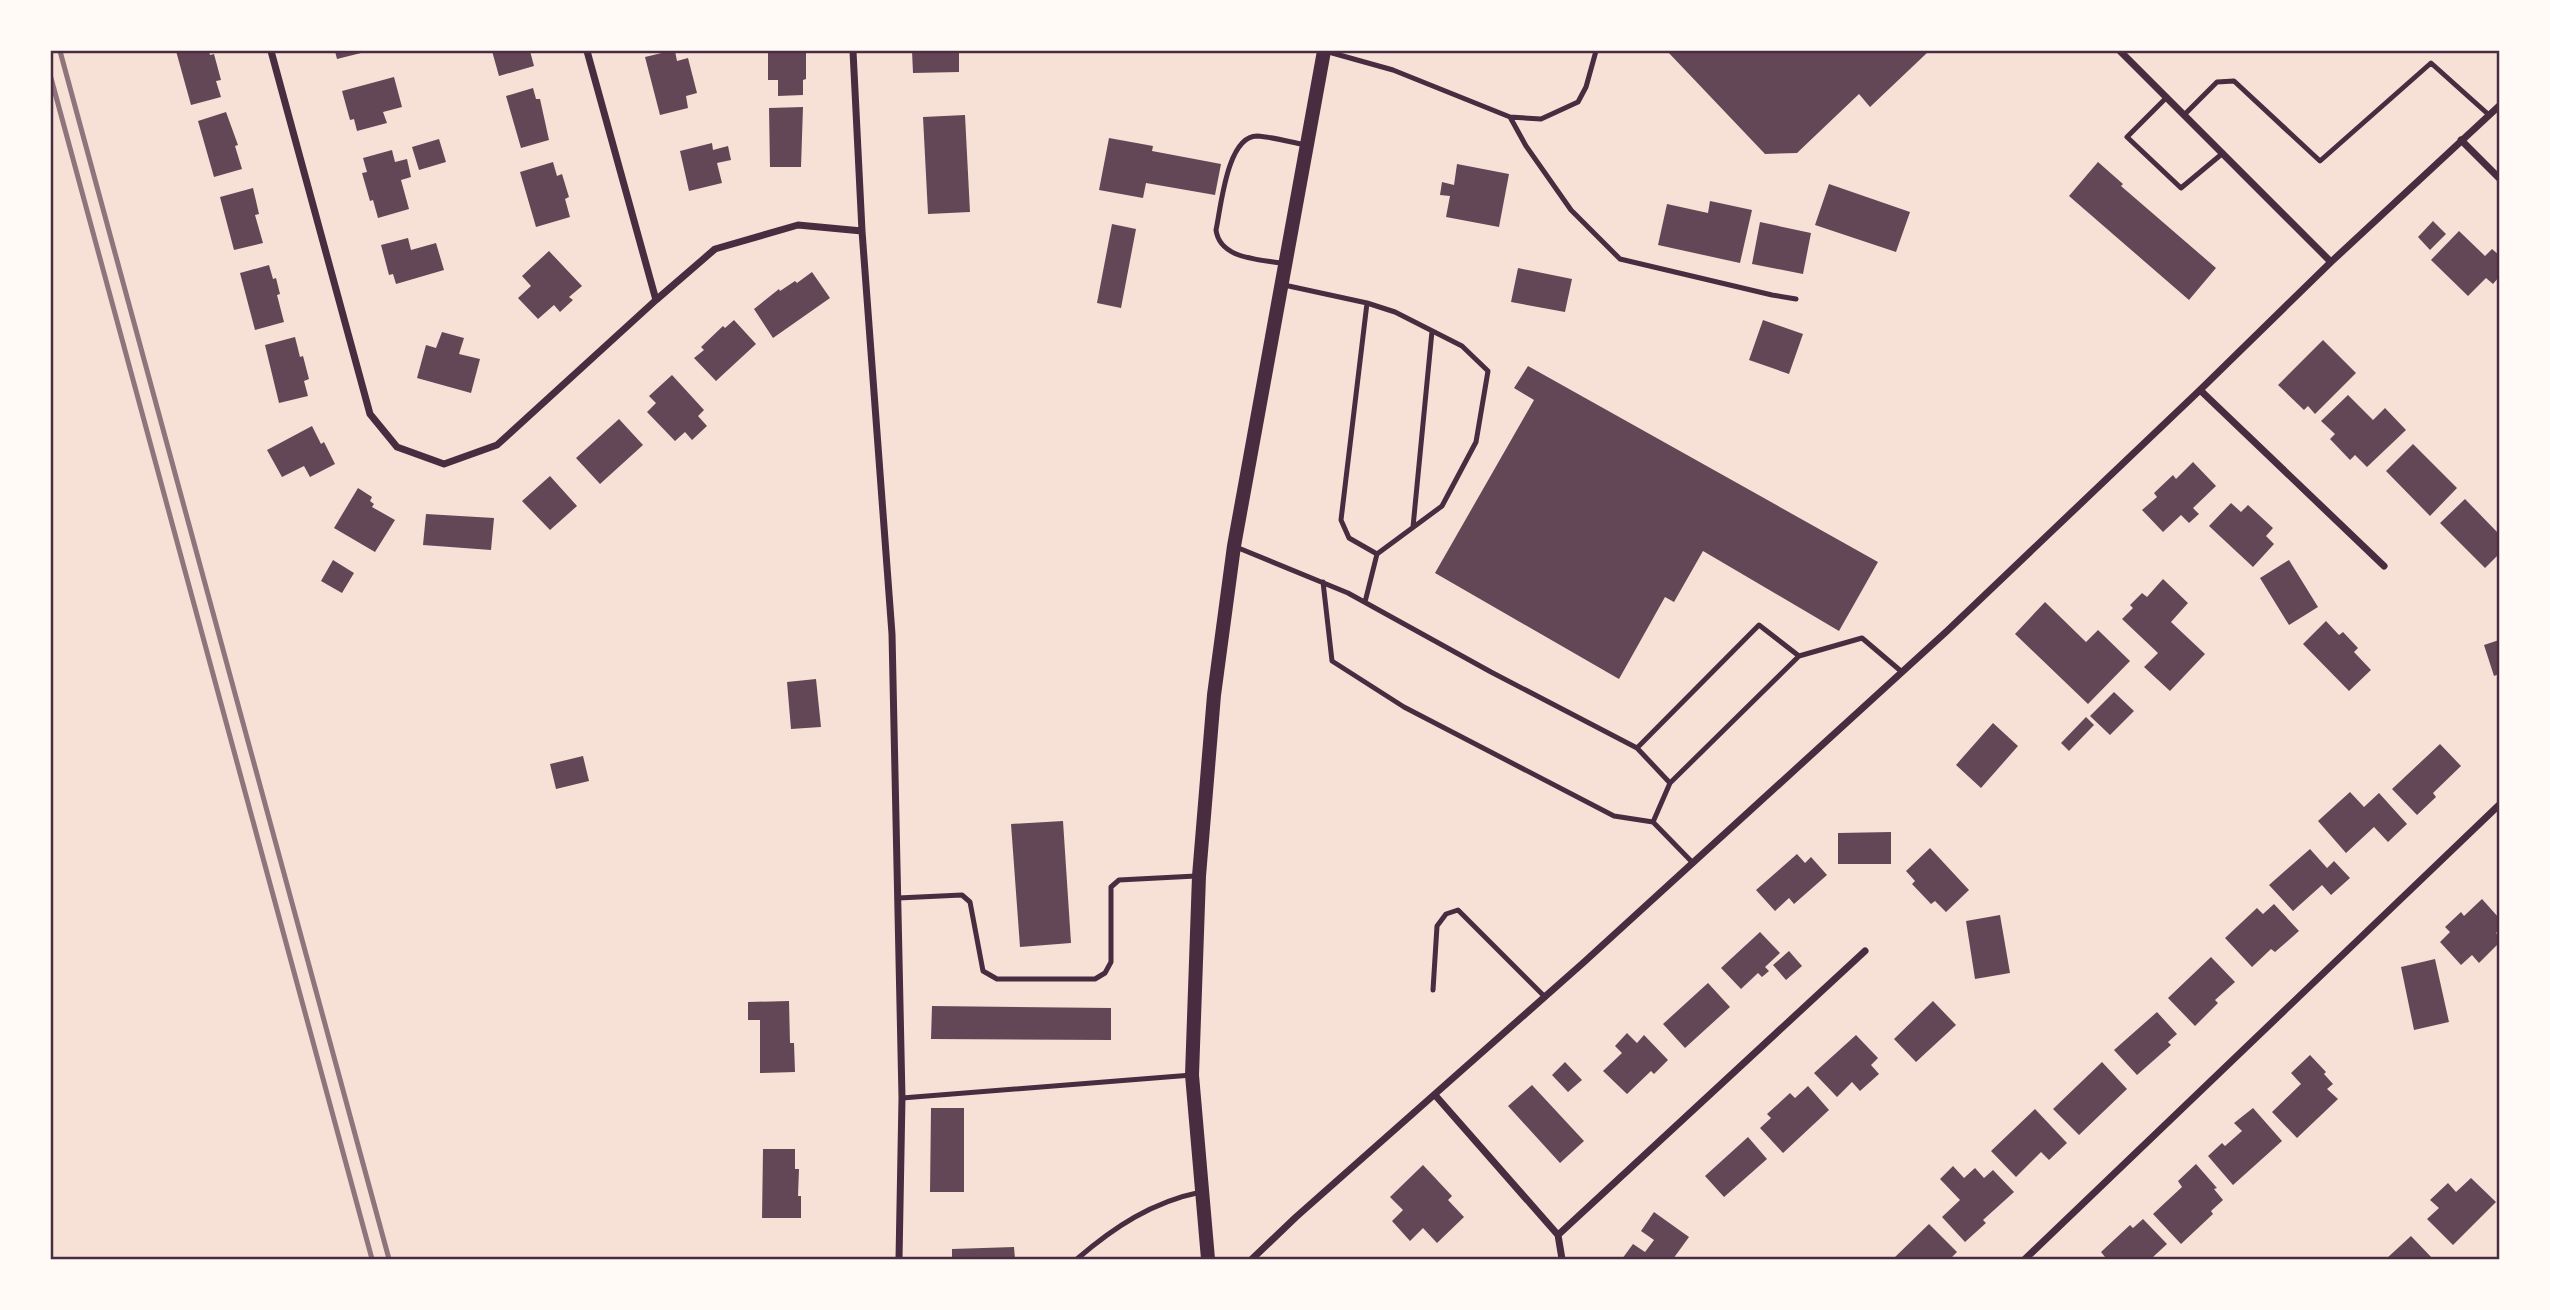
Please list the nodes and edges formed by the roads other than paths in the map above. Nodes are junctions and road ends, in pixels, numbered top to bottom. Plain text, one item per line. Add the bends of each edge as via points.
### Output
1 (271, 51) edge
2 (587, 51) edge
3 (853, 51) edge
4 (1324, 51) edge
5 (1596, 51) edge
6 (2120, 51) edge
7 (2167, 97) junction
8 (2499, 106) edge
9 (2185, 114) junction
10 (2489, 115) junction
11 (1510, 117) junction
12 (2461, 140) junction
13 (1306, 145) junction
14 (2223, 153) junction
15 (2499, 178) edge
16 (862, 231) junction
17 (2331, 262) junction
18 (1285, 264) junction
19 (1281, 285) junction
20 (1797, 299) dead end
21 (656, 300) junction
22 (1367, 303) junction
23 (1432, 331) junction
24 (2200, 390) junction
25 (1413, 527) junction
26 (1234, 546) junction
27 (1377, 554) junction
28 (2384, 566) dead end
29 (1323, 582) junction
30 (1365, 602) junction
31 (1799, 656) junction
32 (1902, 672) junction
33 (1637, 748) junction
34 (1670, 783) junction
35 (2499, 806) edge
36 (1653, 821) junction
37 (1693, 863) junction
38 (1199, 876) junction
39 (898, 898) junction
40 (1865, 951) dead end
41 (1433, 990) dead end
42 (1545, 997) junction
43 (1192, 1074) junction
44 (1435, 1095) junction
45 (902, 1098) junction
46 (1201, 1192) junction
47 (1558, 1235) junction
48 (900, 1259) edge
49 (1077, 1259) edge
50 (1208, 1259) edge
51 (1252, 1259) edge
52 (1562, 1259) edge
53 (2025, 1259) edge

1 - 21 street via 370,414 397,447 444,464 497,445
2 - 21 street
3 - 16 street
4 - 11 lane via 1393,70
4 - 13 main road
5 - 11 lane via 1578,102 1541,120
6 - 7 street
7 - 9 street
7 - 14 lane via 2127,137 2181,188
8 - 10 street
9 - 10 lane via 2217,82 2234,80 2320,161 2431,63
9 - 14 street
10 - 12 street
11 - 20 lane via 1570,210 1620,259
12 - 15 street
12 - 17 street
13 - 18 main road
13 - 18 lane via 1255,136 1239,145 1231,158 1216,230 1217,238 1233,254
14 - 17 street
16 - 21 street via 798,225 715,249
16 - 39 street via 892,634
17 - 24 street
18 - 19 main road
19 - 22 lane
19 - 26 main road
22 - 23 lane
22 - 27 lane via 1341,520 1349,538
23 - 25 lane
23 - 25 lane via 1462,346 1488,371 1476,442 1442,506
24 - 28 street
24 - 32 street
25 - 27 lane
26 - 29 lane
26 - 38 main road via 1214,695
27 - 30 lane
29 - 30 lane
29 - 36 lane via 1332,662 1404,707 1614,816
30 - 33 lane
31 - 32 lane via 1862,638
31 - 33 lane via 1759,625
31 - 34 lane
32 - 37 street
33 - 34 lane
34 - 36 lane
35 - 53 street
36 - 37 lane
37 - 42 street
38 - 39 lane via 1119,880 1111,887 1111,962 1095,979 997,979 983,971 970,902 962,895
38 - 43 main road
39 - 45 street
40 - 47 street
41 - 42 lane via 1437,926 1446,914 1458,910
42 - 44 street
43 - 45 lane
43 - 46 main road
44 - 47 street
44 - 51 street
45 - 48 street
46 - 49 lane via 1139,1214
46 - 50 main road
47 - 52 street

